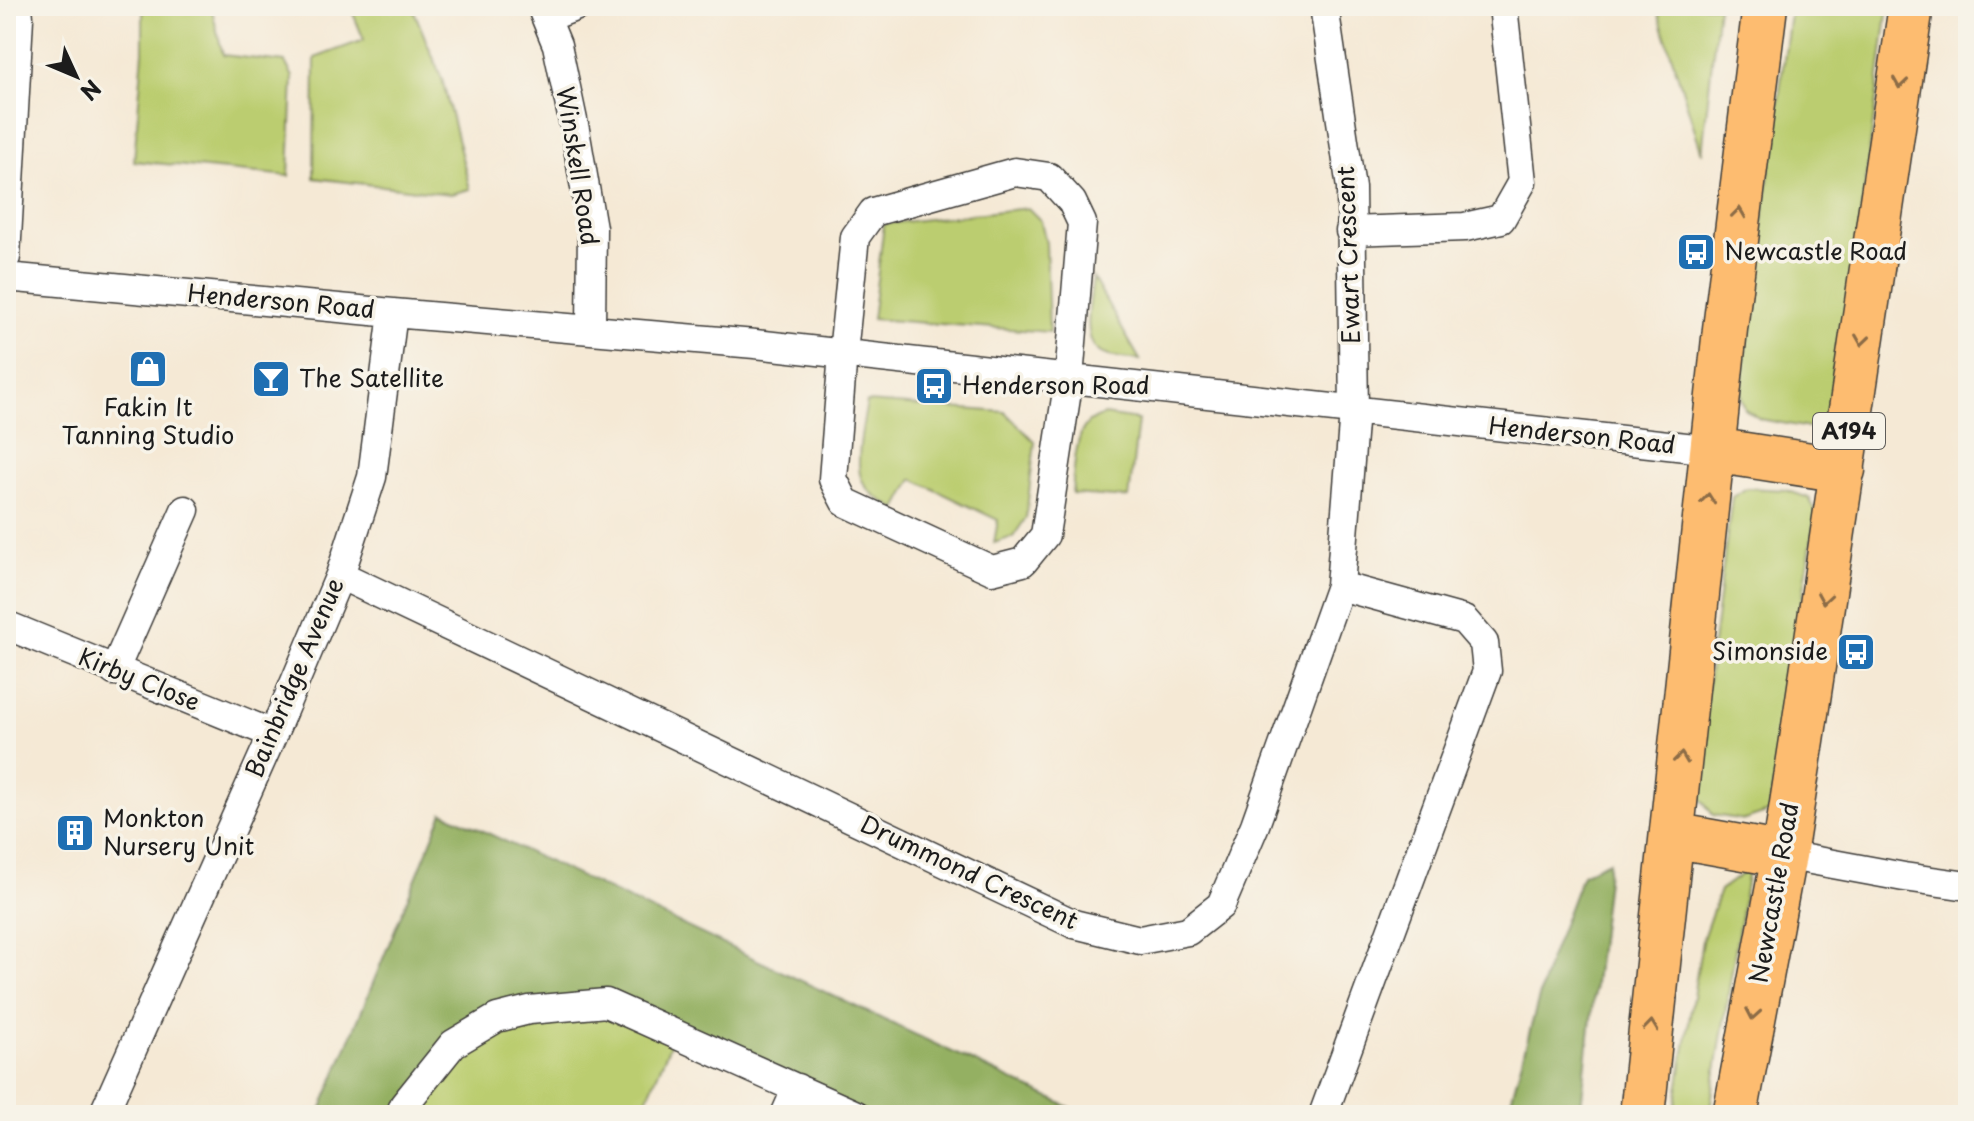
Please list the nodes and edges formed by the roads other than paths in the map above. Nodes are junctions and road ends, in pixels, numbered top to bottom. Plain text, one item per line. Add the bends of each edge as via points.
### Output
1 (18, 6) edge
2 (577, 6) edge
3 (1324, 6) edge
4 (1503, 6) edge
5 (1765, 6) edge
6 (1911, 6) edge
7 (544, 12) edge
8 (1350, 231) junction
9 (6, 257) edge
10 (6, 277) edge
11 (393, 313) junction
12 (591, 329) junction
13 (843, 353) junction
14 (1069, 378) junction
15 (1354, 411) junction
16 (1713, 450) junction
17 (1843, 470) junction
18 (185, 510) dead end
19 (340, 575) junction
20 (1340, 586) junction
21 (6, 625) edge
22 (114, 671) junction
23 (273, 734) junction
24 (1672, 835) junction
25 (1784, 855) junction
26 (1968, 886) edge
27 (797, 1088) junction
28 (103, 1115) edge
29 (400, 1115) edge
30 (785, 1115) edge
31 (856, 1115) edge
32 (1323, 1115) edge
33 (1642, 1115) edge
34 (1735, 1115) edge

1 - 9 street
2 - 7 street
3 - 8 street, Ewart Crescent via 1351,188
4 - 8 street via 1522,182 1501,219 1465,227
16 -> 5 main road
6 -> 17 main road, Newcastle Road / A194
7 - 12 street, Winskell Road via 557,45 592,228
8 - 15 street, Ewart Crescent
10 - 11 street, Henderson Road
11 - 12 street, Henderson Road
11 - 19 street, Bainbridge Avenue via 372,477
12 - 13 street, Henderson Road
13 - 14 street, Henderson Road
13 - 14 street via 833,479 845,502 992,570 1023,562 1045,535
13 - 14 street via 855,237 873,212 1015,172 1049,177 1072,202 1082,223
14 - 15 street, Henderson Road
15 - 16 street, Henderson Road
15 - 20 street, Drummond Crescent
16 - 17 main road, A194
24 -> 16 main road
17 -> 25 main road, Newcastle Road / A194
18 - 22 street
19 - 20 street, Drummond Crescent via 1074,924 1140,940 1188,931 1221,905
19 - 23 street, Bainbridge Avenue
20 - 32 street via 1464,620 1484,643 1487,671
21 - 22 street, Kirby Close
22 - 23 street, Kirby Close
23 - 28 street, Bainbridge Avenue
24 - 25 main road
33 -> 24 main road
25 - 26 street
25 -> 34 main road, Newcastle Road / A194
27 - 29 street via 606,1003 497,1018 453,1044
27 - 30 street
27 - 31 street

